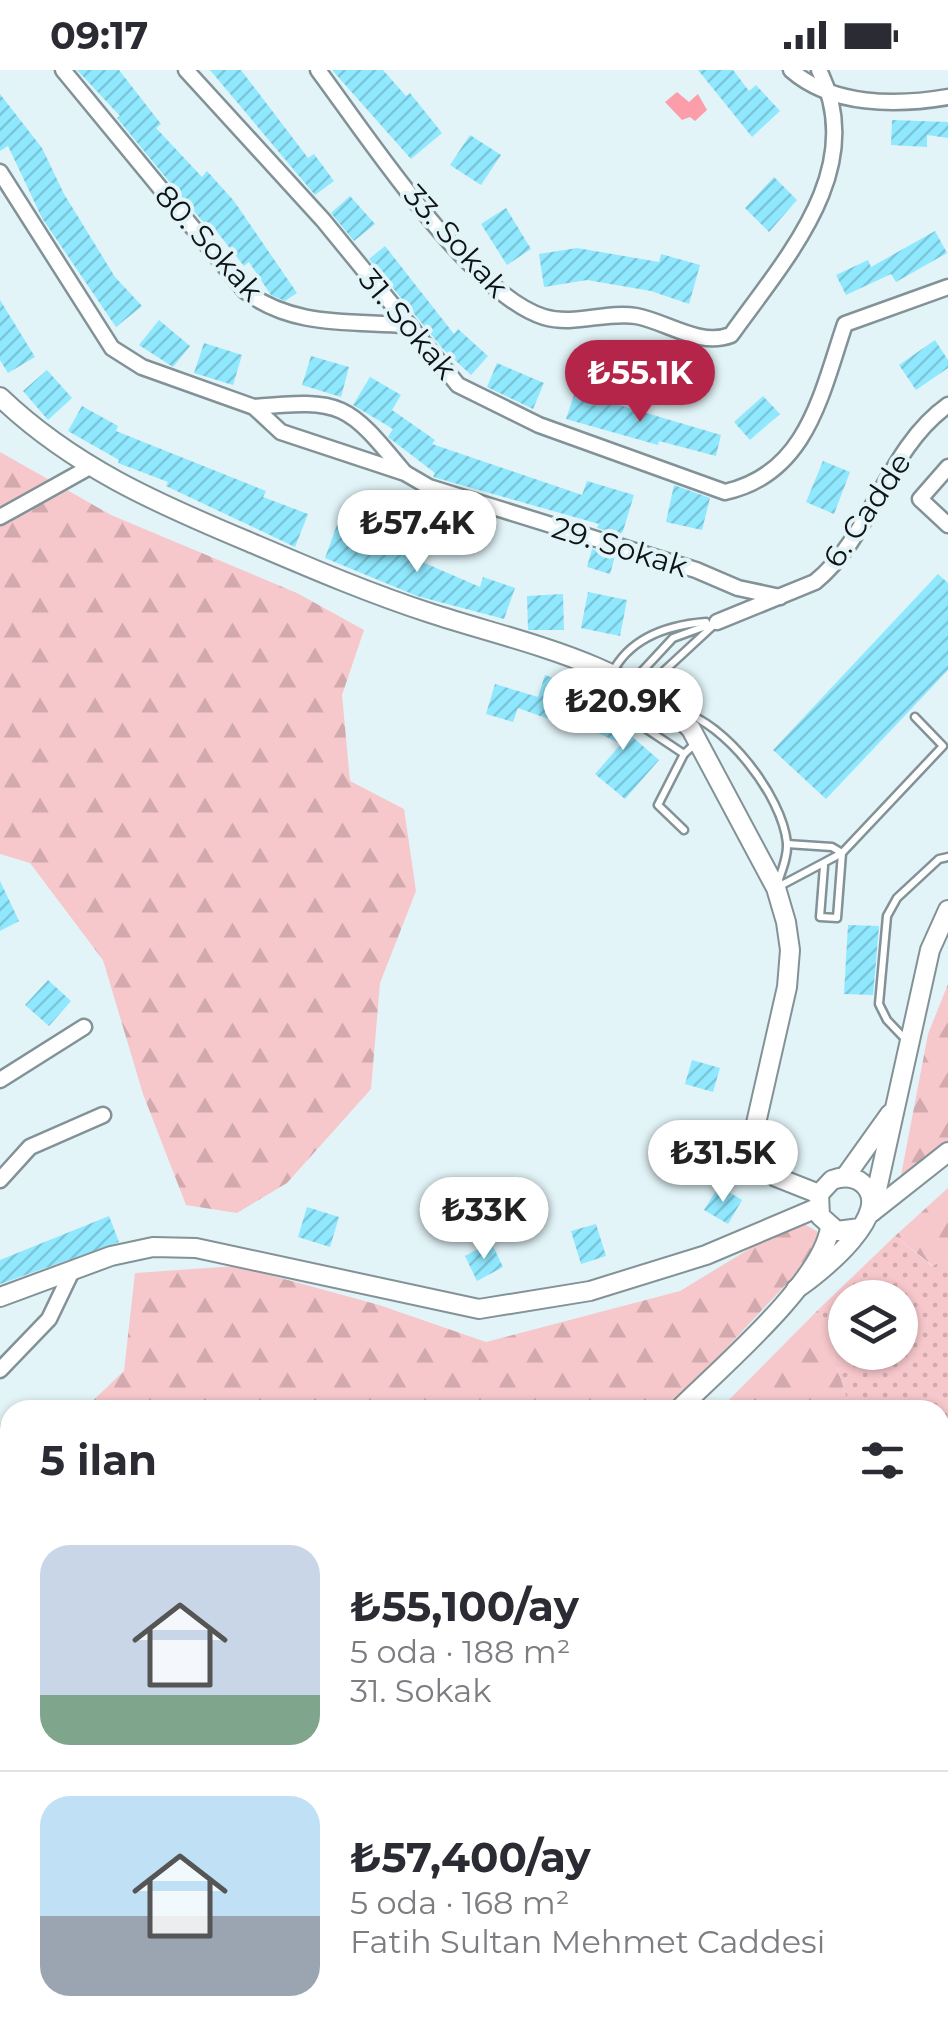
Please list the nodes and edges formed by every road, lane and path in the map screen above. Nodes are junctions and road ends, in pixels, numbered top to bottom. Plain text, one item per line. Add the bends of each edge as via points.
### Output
1 (63, 70) edge
2 (186, 70) edge
3 (318, 70) edge
4 (791, 70) edge
5 (819, 70) edge
6 (832, 96) junction
7 (948, 97) edge
8 (0, 172) edge
9 (948, 287) edge
10 (405, 324) junction
11 (0, 397) edge
12 (948, 405) edge
13 (254, 407) junction
14 (948, 467) edge
15 (88, 468) junction
16 (404, 472) junction
17 (0, 517) edge
18 (948, 525) edge
19 (780, 597) junction
20 (717, 622) junction
21 (612, 674) junction
22 (632, 684) junction
23 (664, 704) junction
24 (914, 717) dead end
25 (639, 724) dead end
26 (946, 744) edge
27 (691, 747) junction
28 (684, 830) dead end
29 (787, 844) junction
30 (842, 853) junction
31 (948, 857) edge
32 (824, 864) junction
33 (776, 888) junction
34 (948, 910) edge
35 (84, 1027) dead end
36 (908, 1042) junction
37 (0, 1080) edge
38 (895, 1105) junction
39 (103, 1115) dead end
40 (948, 1152) edge
41 (845, 1177) junction
42 (0, 1180) edge
43 (818, 1201) junction
44 (872, 1212) junction
45 (830, 1228) junction
46 (860, 1228) junction
47 (74, 1268) junction
48 (796, 1290) junction
49 (0, 1298) edge
50 (0, 1370) edge
51 (688, 1400) edge

1 - 10 street, 80. Sokak via 245,291 294,318
2 - 10 street, 31. Sokak via 323,220
3 - 6 street, 33. Sokak via 406,188 507,301 545,318 634,316 715,341 731,334 800,238 828,183
4 - 6 street
5 - 6 street
6 - 7 street
8 - 13 street, 29. Sokak via 112,348 142,367
9 - 10 street, 31. Sokak via 845,324 799,447 752,486 725,492 540,425 458,385
11 - 15 main road
12 - 19 street, 6. Cadde via 903,455 843,557 815,582
13 - 16 street, 29. Sokak via 281,432
13 - 16 street, 29. Sokak via 317,401 346,410
14 - 18 street via 920,498
15 - 17 street
15 - 21 main road via 367,593
16 - 19 street, 29. Sokak via 429,487
19 - 20 street, 6. Cadde
20 - 21 lane via 686,624 636,643
20 - 22 lane via 673,638
20 - 23 lane via 664,671
21 - 22 main road
22 - 23 main road
23 - 27 main road
23 - 29 lane via 714,726 740,753 774,806
24 - 26 lane
25 - 27 lane
26 - 30 lane
27 - 28 lane via 658,805
27 - 33 main road
29 - 30 lane
29 - 33 lane
30 - 32 lane
30 - 32 lane via 837,918 820,917
31 - 36 lane via 896,898 887,916 879,1004
32 - 33 lane
33 - 43 main road via 790,950 787,988 754,1132 776,1178
34 - 36 main road via 930,950
35 - 37 street
36 - 38 main road
38 - 41 main road
38 - 44 main road
39 - 42 street via 30,1146
40 - 44 main road
41 - 43 main road via 827,1184
41 - 44 main road via 869,1190
43 - 45 main road
43 - 47 main road via 706,1255 590,1291 479,1309 196,1248 152,1246
44 - 46 main road
45 - 46 main road
45 - 48 main road
46 - 48 main road
47 - 49 main road
47 - 50 street via 49,1319
48 - 51 main road

